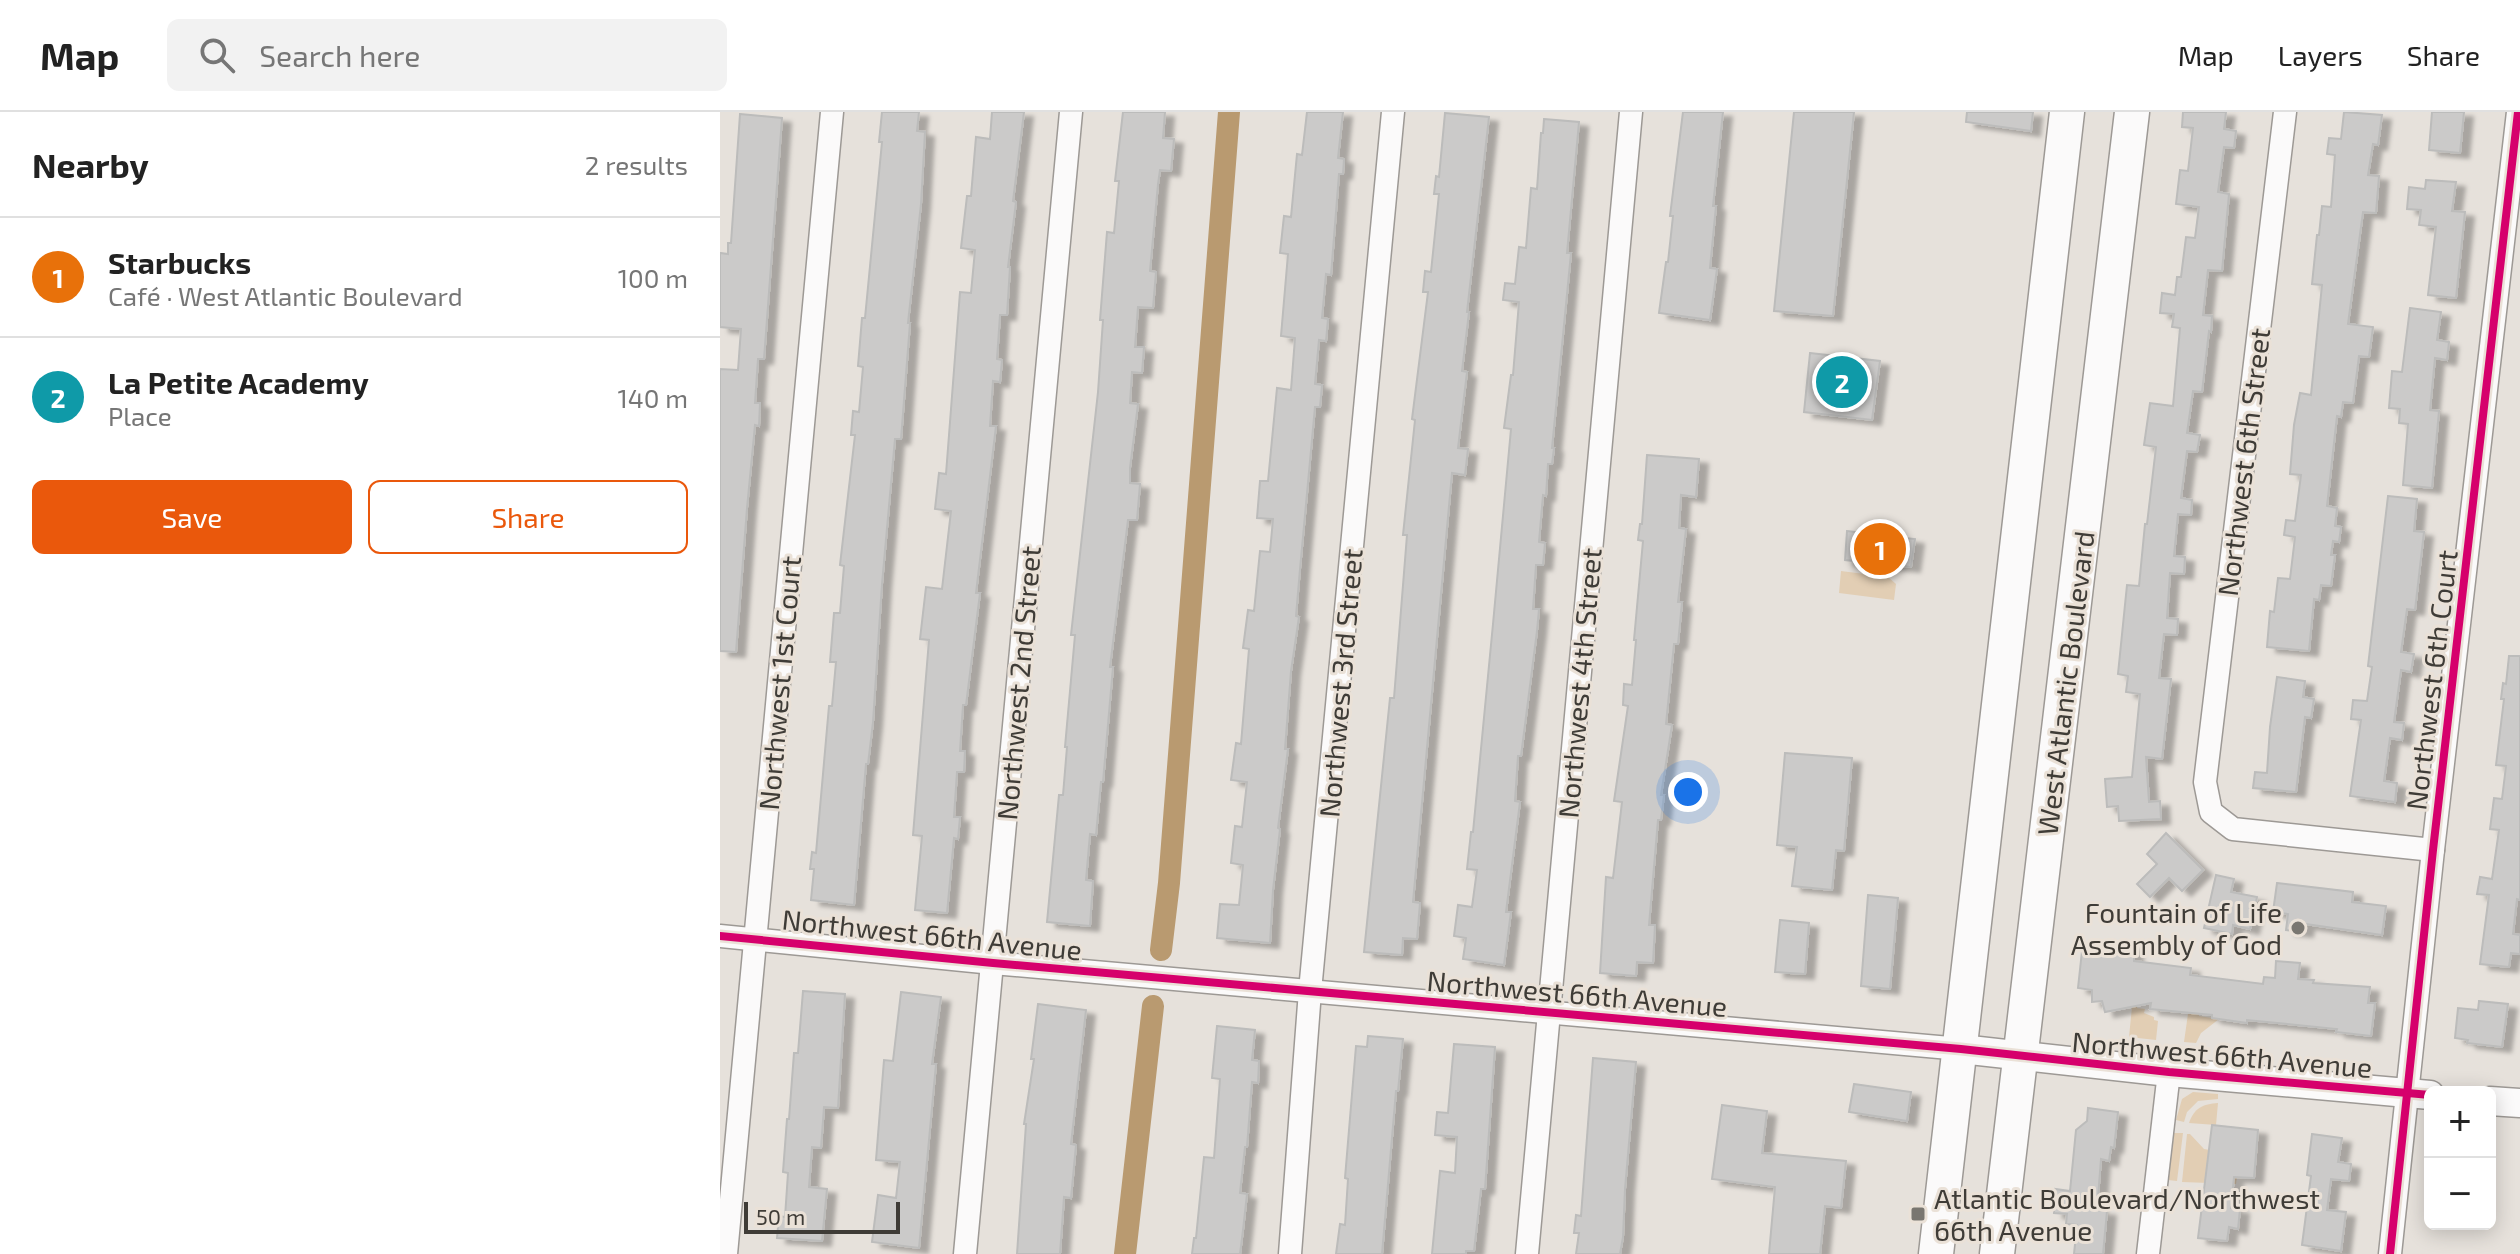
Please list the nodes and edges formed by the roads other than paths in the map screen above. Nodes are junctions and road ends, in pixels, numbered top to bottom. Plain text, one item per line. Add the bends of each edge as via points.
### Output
1 (832, 112) edge
2 (1071, 112) edge
3 (1393, 112) edge
4 (1631, 112) edge
5 (2067, 112) edge
6 (2132, 112) edge
7 (2285, 112) edge
8 (2518, 112) edge
9 (2433, 850) junction
10 (720, 936) edge
11 (755, 939) junction
12 (993, 963) junction
13 (1310, 991) junction
14 (1549, 1013) junction
15 (1961, 1049) junction
16 (2020, 1057) junction
17 (2169, 1072) junction
18 (2418, 1094) edge
19 (2496, 1101) edge
20 (2520, 1103) edge
21 (726, 1254) edge
22 (965, 1254) edge
23 (1290, 1254) edge
24 (1527, 1254) edge
25 (1936, 1254) edge
26 (1997, 1254) edge
27 (2148, 1254) edge
28 (2390, 1254) edge

1 - 11 street, Northwest 1st Court
2 - 12 street, Northwest 2nd Street
3 - 13 street, Northwest 3rd Street
4 - 14 street, Northwest 4th Street
5 - 15 main road
6 - 16 main road, West Atlantic Boulevard
7 - 9 street, Northwest 6th Street via 2205,782 2211,812 2233,829
8 - 9 street, Northwest 6th Court
9 - 18 street, Northwest 6th Court
10 - 11 street, Northwest 66th Avenue
11 - 12 street, Northwest 66th Avenue
11 - 21 street, Northwest 1st Court
12 - 13 street, Northwest 66th Avenue
12 - 22 street, Northwest 2nd Street
13 - 14 street, Northwest 66th Avenue
13 - 23 street, Northwest 3rd Street
14 - 15 street, Northwest 66th Avenue
14 - 24 street, Northwest 4th Street
15 - 16 street, Northwest 66th Avenue
15 - 25 main road
16 - 17 street, Northwest 66th Avenue
16 - 26 main road, West Atlantic Boulevard
17 - 18 street, Northwest 66th Avenue
17 - 27 street
18 - 28 street, Northwest 6th Court
19 - 20 street

